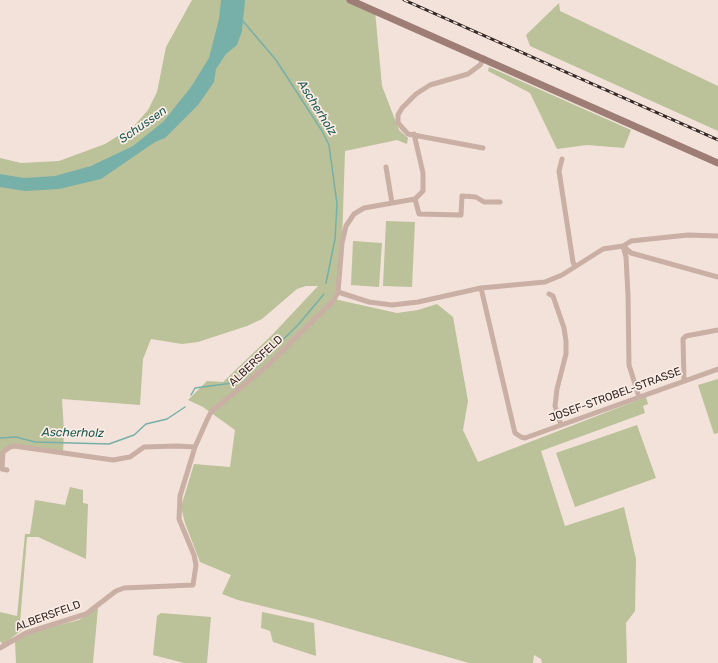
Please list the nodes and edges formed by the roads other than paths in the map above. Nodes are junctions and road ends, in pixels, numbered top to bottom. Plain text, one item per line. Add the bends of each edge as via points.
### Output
1 (350, 0) edge
2 (484, 58) junction
3 (414, 134) junction
4 (482, 148) dead end
5 (562, 159) dead end
6 (718, 163) edge
7 (386, 167) dead end
8 (415, 199) junction
9 (500, 202) dead end
10 (392, 203) junction
11 (718, 236) edge
12 (623, 246) junction
13 (575, 267) junction
14 (718, 277) edge
15 (481, 288) junction
16 (338, 292) junction
17 (549, 294) dead end
18 (718, 330) edge
19 (718, 369) edge
20 (684, 381) junction
21 (639, 397) junction
22 (561, 424) junction
23 (195, 447) junction
24 (7, 470) dead end
25 (0, 648) edge

1 - 2 street
2 - 3 street via 480,65 468,74 430,85 402,108 398,122 408,134
2 - 6 street
3 - 4 street
3 - 8 street via 423,173 423,191
5 - 13 street via 559,172
7 - 10 street
8 - 9 street via 419,214 461,215 462,196 476,197 484,202
8 - 10 street
10 - 16 street via 364,208 354,214 346,226 342,242
11 - 12 street via 688,235 630,241
12 - 13 street via 603,249
12 - 14 street via 631,253
12 - 21 street via 628,295 629,365
13 - 15 street via 545,282
15 - 16 street via 392,305 369,302
15 - 22 street, JOSEF-STROBEL-STRASSE via 514,429 518,436 525,438
16 - 23 street, ALBERSFELD via 334,300 267,366 211,412
17 - 22 street via 553,296 566,341 566,354 555,406
18 - 20 street via 686,336 683,339
19 - 20 street, JOSEF-STROBEL-STRASSE
20 - 21 street, JOSEF-STROBEL-STRASSE
21 - 22 street, JOSEF-STROBEL-STRASSE
23 - 24 street via 144,447 130,457 113,460 14,446 3,452 2,469
23 - 25 street, ALBERSFELD via 180,496 179,518 194,555 196,565 193,585 124,588 116,591 86,614 26,633

